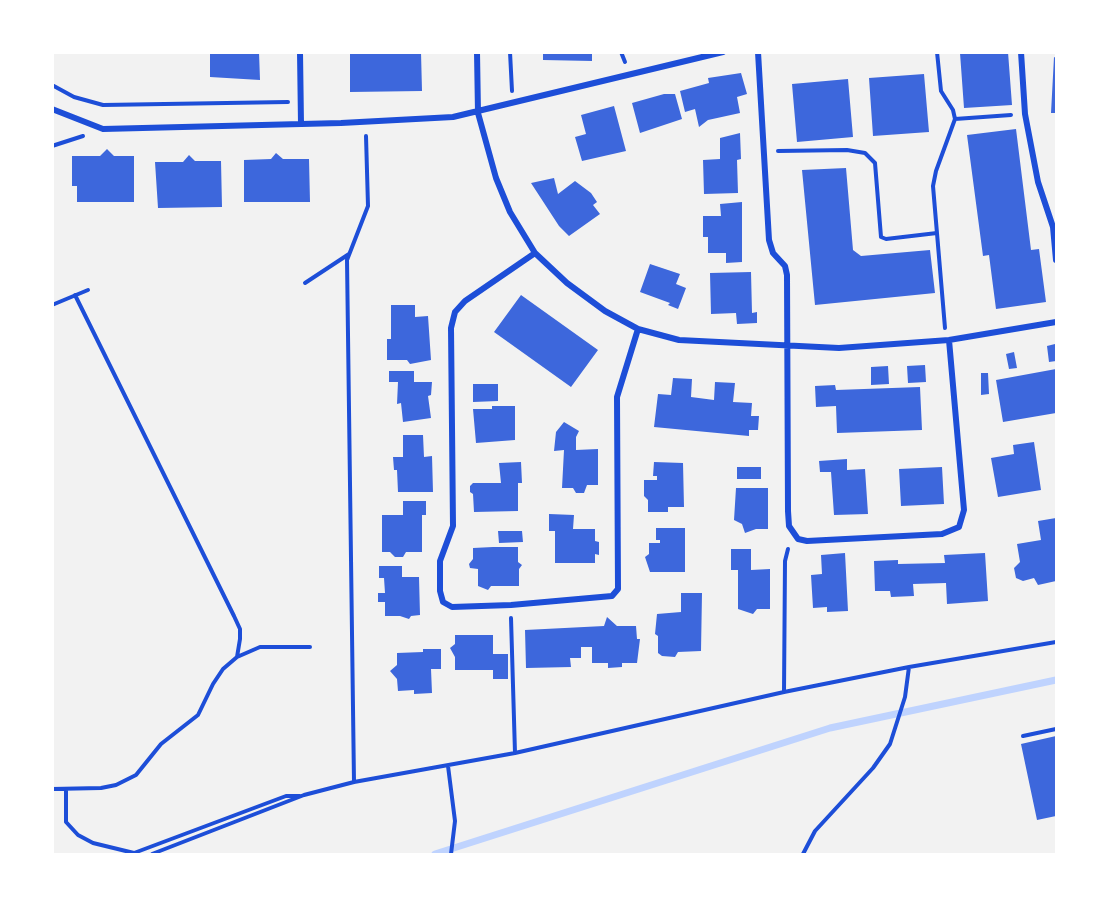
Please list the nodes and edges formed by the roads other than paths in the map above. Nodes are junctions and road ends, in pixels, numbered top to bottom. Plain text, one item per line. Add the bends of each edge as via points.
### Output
1 (300, 52) edge
2 (477, 52) edge
3 (723, 52) edge
4 (758, 52) edge
5 (1021, 52) edge
6 (52, 109) edge
7 (478, 113) junction
8 (301, 124) junction
9 (535, 253) junction
10 (1056, 260) edge
11 (1056, 322) edge
12 (638, 329) junction
13 (947, 340) junction
14 (788, 347) junction

1 - 8 street
2 - 7 street
3 - 7 street
4 - 14 street via 769,240 787,275
5 - 10 street via 1025,114 1038,182 1053,227
6 - 8 street via 103,129
7 - 8 street
7 - 9 street via 496,178 510,212
9 - 12 street via 567,283
9 - 12 street via 455,312 451,328 453,526 440,561 443,603 452,607 511,605 612,596 618,589 617,397
11 - 13 street
12 - 14 street via 679,340
13 - 14 street via 891,346
13 - 14 street via 964,510 959,528 942,534 807,541 793,534 788,511

